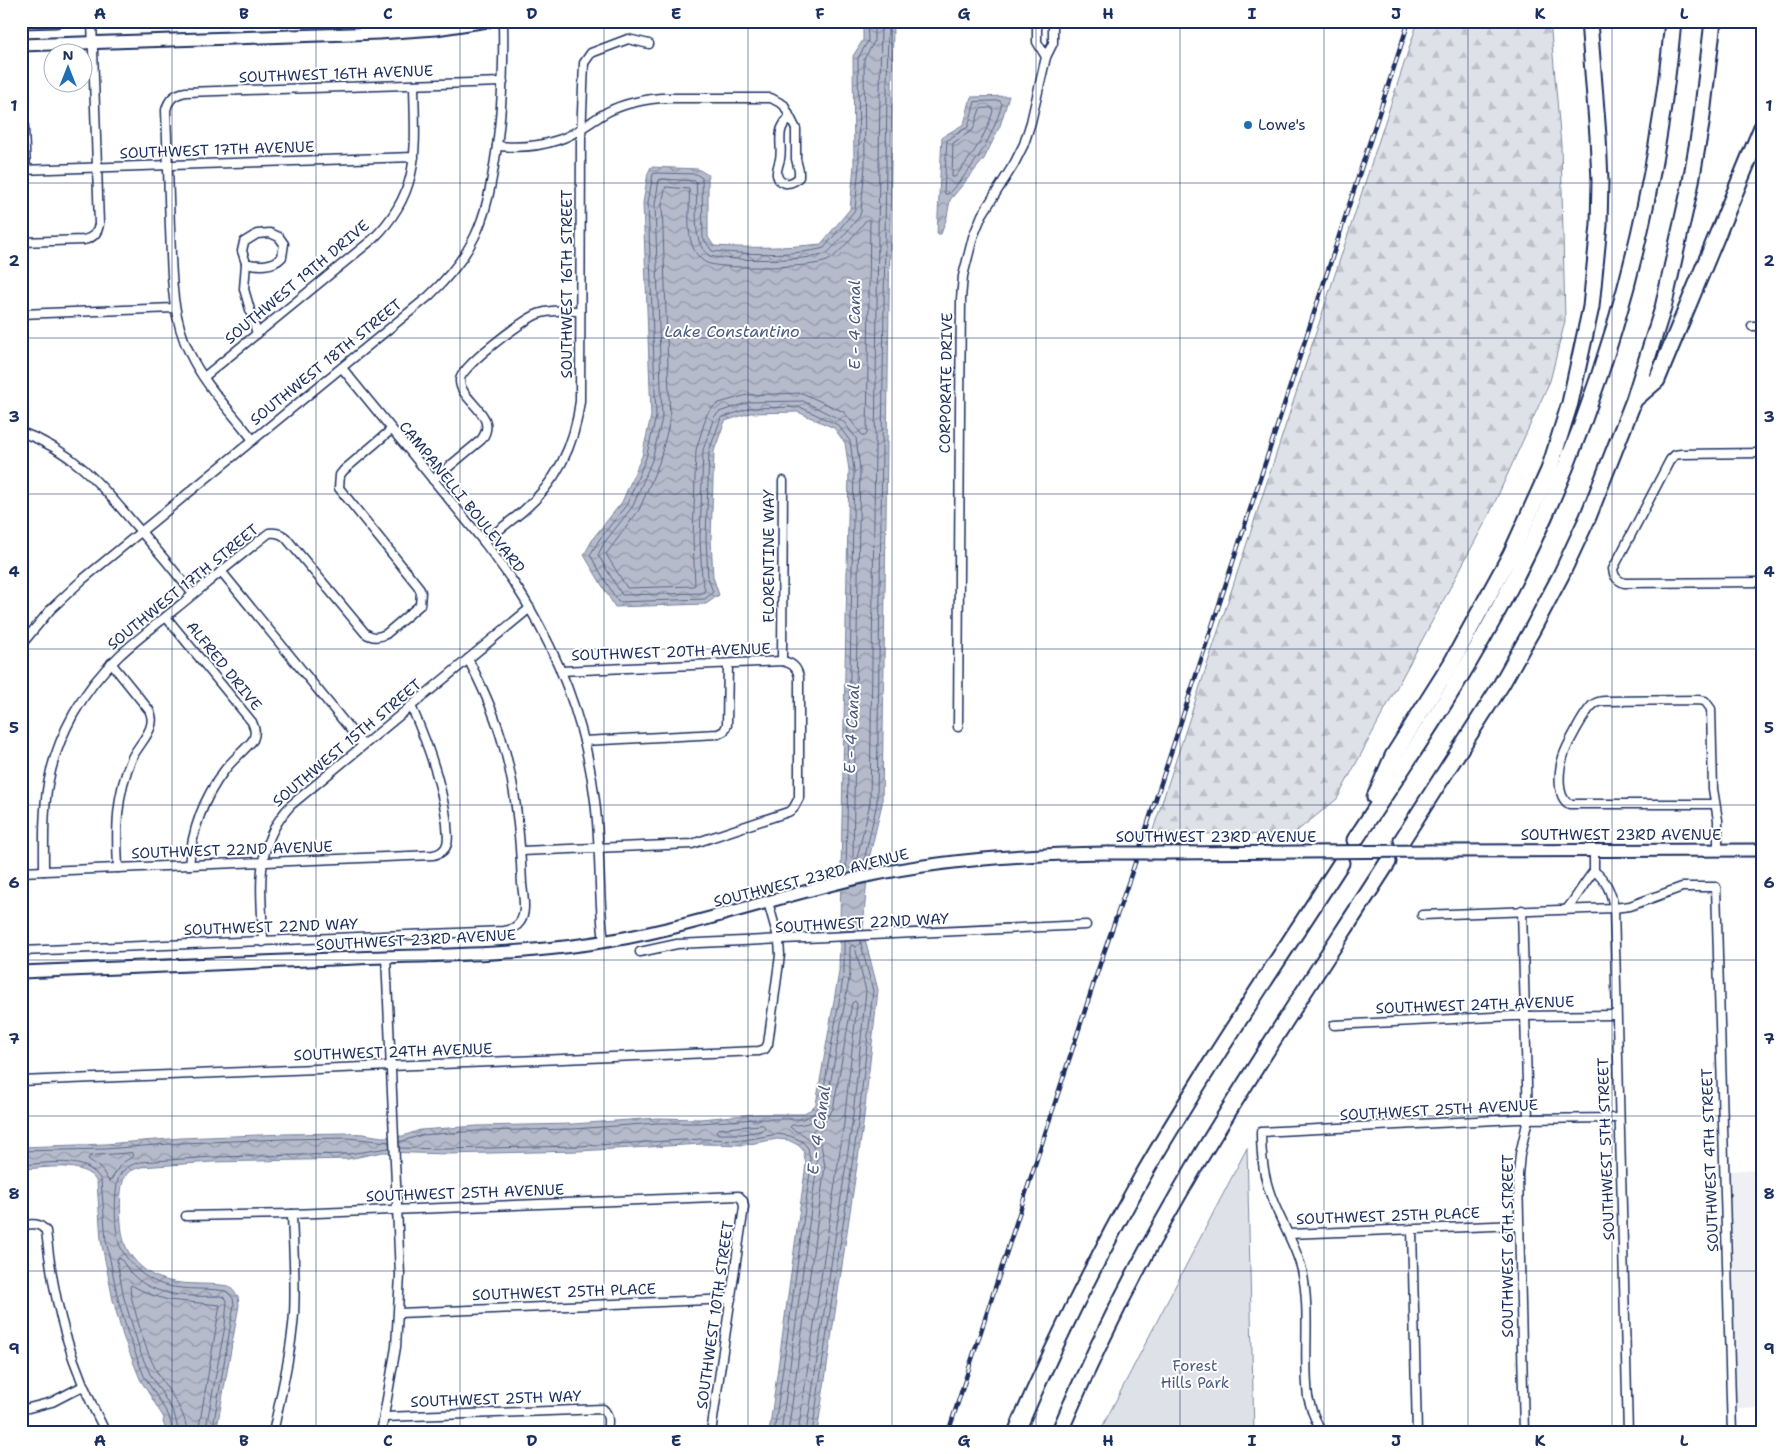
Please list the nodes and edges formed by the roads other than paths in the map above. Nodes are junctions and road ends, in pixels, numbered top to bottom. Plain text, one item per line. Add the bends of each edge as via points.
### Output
1 (56, 21) edge
2 (92, 21) edge
3 (488, 21) edge
4 (503, 21) edge
5 (1037, 21) edge
6 (1053, 21) edge
7 (1589, 21) edge
8 (1673, 21) edge
9 (1712, 21) edge
10 (21, 22) edge
11 (93, 42) junction
12 (649, 44) dead end
13 (21, 45) edge
14 (1046, 57) junction
15 (503, 82) junction
16 (414, 85) junction
17 (21, 106) edge
18 (789, 117) junction
19 (1762, 127) edge
20 (581, 129) junction
21 (497, 146) junction
22 (414, 157) junction
23 (168, 165) junction
24 (98, 168) junction
25 (24, 170) edge
26 (21, 242) edge
27 (246, 263) junction
28 (175, 308) junction
29 (580, 311) junction
30 (21, 314) edge
31 (1752, 326) dead end
32 (1762, 326) edge
33 (257, 334) junction
34 (342, 368) junction
35 (204, 377) junction
36 (1634, 400) junction
37 (391, 430) junction
38 (21, 432) edge
39 (253, 440) junction
40 (1762, 453) edge
41 (433, 480) junction
42 (783, 481) dead end
43 (141, 532) junction
44 (484, 542) junction
45 (221, 571) junction
46 (1762, 582) edge
47 (193, 594) junction
48 (530, 608) junction
49 (166, 617) junction
50 (21, 644) edge
51 (468, 659) junction
52 (782, 662) junction
53 (111, 663) junction
54 (728, 664) junction
55 (561, 671) junction
56 (411, 706) junction
57 (958, 726) dead end
58 (584, 741) junction
59 (363, 745) junction
60 (1714, 804) junction
61 (1402, 840) dead end
62 (599, 848) junction
63 (1594, 850) junction
64 (1718, 850) junction
65 (1762, 850) edge
66 (521, 851) junction
67 (262, 862) junction
68 (1388, 862) dead end
69 (1341, 863) dead end
70 (189, 865) junction
71 (118, 868) junction
72 (44, 871) junction
73 (1594, 871) junction
74 (21, 872) edge
75 (768, 902) junction
76 (1614, 908) junction
77 (1567, 909) junction
78 (1522, 910) junction
79 (1422, 915) dead end
80 (1086, 925) dead end
81 (779, 941) junction
82 (264, 942) junction
83 (604, 942) junction
84 (21, 951) edge
85 (640, 952) dead end
86 (386, 956) junction
87 (21, 972) edge
88 (1616, 1015) junction
89 (1526, 1016) junction
90 (1334, 1025) dead end
91 (391, 1066) junction
92 (21, 1082) edge
93 (1619, 1118) junction
94 (1528, 1119) junction
95 (744, 1201) joint
96 (397, 1209) junction
97 (292, 1214) junction
98 (186, 1216) dead end
99 (21, 1225) edge
100 (1519, 1225) junction
101 (1412, 1229) junction
102 (1289, 1234) junction
103 (731, 1299) junction
104 (399, 1313) junction
105 (83, 1386) junction
106 (21, 1410) edge
107 (384, 1417) junction
108 (106, 1433) edge
109 (274, 1433) edge
110 (381, 1433) edge
111 (607, 1433) edge
112 (711, 1433) edge
113 (1016, 1433) edge
114 (1059, 1433) edge
115 (1322, 1433) edge
116 (1417, 1433) edge
117 (1524, 1433) edge
118 (1628, 1433) edge
119 (1732, 1433) edge

1 - 10 street
2 - 11 street
3 - 11 street via 379,33
4 - 15 street, SOUTHWEST 18TH STREET
5 - 14 street via 1037,42
6 - 14 street, CORPORATE DRIVE via 1053,43
7 - 8 highway via 1598,136 1599,225 1591,308 1566,418 1548,470 1511,554 1455,657 1393,756 1356,839 1495,616 1538,532 1575,445 1606,356 1640,235 1663,111
9 - 36 highway via 1701,124 1687,202 1663,308
11 - 13 street
11 - 24 street
12 - 20 street, SOUTHWEST 16TH STREET via 628,39 586,58
14 - 57 street, CORPORATE DRIVE via 1024,144 982,215 964,276 961,299
15 - 16 street, SOUTHWEST 16TH AVENUE
15 - 21 street, SOUTHWEST 18TH STREET
16 - 22 street, SOUTHWEST 19TH DRIVE
16 - 23 street, SOUTHWEST 16TH AVENUE via 177,94 171,98 166,110
17 - 25 street
18 - 18 street via 781,129 777,170 781,182 788,184 799,177 796,129
18 - 20 street via 784,104 771,98 661,98 616,108
19 - 36 highway via 1657,380
20 - 21 street via 545,144
20 - 29 street, SOUTHWEST 16TH STREET
21 - 34 street, SOUTHWEST 18TH STREET via 488,202 464,256 429,296
22 - 23 street, SOUTHWEST 17TH AVENUE
22 - 33 street, SOUTHWEST 19TH DRIVE via 407,190 383,229
23 - 24 street, SOUTHWEST 17TH AVENUE
23 - 28 street
24 - 25 street, SOUTHWEST 17TH AVENUE
24 - 26 street via 100,224 90,238
27 - 27 street via 263,265 279,261 284,253 282,240 270,233 248,238 242,251
27 - 33 street via 244,289
28 - 30 street
28 - 35 street via 185,343
29 - 41 street via 545,312 527,319 465,368 461,387 484,417 486,429 480,440
29 - 44 street, SOUTHWEST 16TH STREET via 580,401 570,446 538,497
31 - 32 street
33 - 35 street, SOUTHWEST 19TH DRIVE
34 - 37 street, CAMPANELLI BOULEVARD
34 - 39 street, SOUTHWEST 18TH STREET
35 - 39 street
36 - 61 highway via 1588,517 1532,630 1497,692
37 - 41 street, CAMPANELLI BOULEVARD
37 - 45 street, SOUTHWEST 17TH STREET via 344,470 338,481 339,488 422,592 420,604 386,634 370,637 365,633 281,534 269,533
38 - 43 street via 47,444 86,470
39 - 43 street, SOUTHWEST 18TH STREET
40 - 46 street via 1674,455 1613,569 1614,575 1624,583
41 - 44 street, CAMPANELLI BOULEVARD
42 - 52 street, FLORENTINE WAY
43 - 47 street
43 - 50 street, SOUTHWEST 18TH STREET via 66,594
44 - 48 street, CAMPANELLI BOULEVARD
45 - 47 street, SOUTHWEST 17TH STREET
45 - 59 street
47 - 49 street, SOUTHWEST 17TH STREET
48 - 51 street, SOUTHWEST 15TH STREET
48 - 55 street, CAMPANELLI BOULEVARD
49 - 53 street, SOUTHWEST 17TH STREET
49 - 70 street, ALFRED DRIVE via 255,728 254,740 224,771 206,800 194,832
51 - 56 street, SOUTHWEST 15TH STREET
51 - 66 street via 491,708 509,764
52 - 54 street, SOUTHWEST 20TH AVENUE
52 - 62 street via 795,666 799,677 799,798 793,809 692,844
53 - 71 street via 149,710 153,722 133,757 120,796 116,830
53 - 72 street, SOUTHWEST 17TH STREET via 82,700 59,745 45,809
54 - 55 street, SOUTHWEST 20TH AVENUE
54 - 58 street via 727,725 718,734
55 - 58 street, CAMPANELLI BOULEVARD
56 - 59 street, SOUTHWEST 15TH STREET
56 - 67 street, SOUTHWEST 22ND AVENUE via 429,749 441,791 448,838 443,851 433,855
58 - 62 street, CAMPANELLI BOULEVARD via 596,801
59 - 67 street, SOUTHWEST 15TH STREET via 281,815 270,833
60 - 60 street via 1710,709 1705,701 1596,703 1587,712 1562,759 1561,795 1569,804
60 - 64 street via 1718,820
62 - 66 street
62 - 83 street, CAMPANELLI BOULEVARD
63 - 64 street, SOUTHWEST 23RD AVENUE
63 - 73 street
63 - 75 street, SOUTHWEST 23RD AVENUE, bridge via 1108,853 1000,857 880,873
64 - 65 street, SOUTHWEST 23RD AVENUE
66 - 82 street, SOUTHWEST 22ND WAY via 523,910 520,922 510,930
67 - 70 street, SOUTHWEST 22ND AVENUE
67 - 82 street, SOUTHWEST 15TH STREET
68 - 114 highway via 1245,1084 1175,1200 1119,1304
69 - 113 highway via 1141,1179 1070,1313
70 - 71 street, SOUTHWEST 22ND AVENUE
71 - 72 street, SOUTHWEST 22ND AVENUE
72 - 74 street, SOUTHWEST 22ND AVENUE
73 - 76 street, SOUTHWEST 5TH STREET via 1610,890
73 - 77 street
75 - 81 street
75 - 83 street, SOUTHWEST 23RD AVENUE
76 - 77 street
76 - 88 street, SOUTHWEST 5TH STREET
76 - 119 street, SOUTHWEST 4TH STREET via 1630,906 1682,887 1716,887
77 - 78 street
78 - 79 street
78 - 89 street, SOUTHWEST 6TH STREET
80 - 81 street, SOUTHWEST 22ND WAY
81 - 85 street, SOUTHWEST 22ND WAY via 677,944
81 - 91 street, SOUTHWEST 24TH AVENUE via 780,963 768,1044 759,1051
82 - 84 street, SOUTHWEST 22ND WAY
83 - 86 street, SOUTHWEST 23RD AVENUE via 541,949
86 - 87 street, SOUTHWEST 23RD AVENUE
86 - 91 street
88 - 89 street, SOUTHWEST 24TH AVENUE
88 - 93 street, SOUTHWEST 5TH STREET
89 - 90 street, SOUTHWEST 24TH AVENUE
89 - 94 street, SOUTHWEST 6TH STREET
91 - 92 street, SOUTHWEST 24TH AVENUE
91 - 96 street
93 - 94 street, SOUTHWEST 25TH AVENUE
93 - 118 street, SOUTHWEST 5TH STREET
94 - 100 street, SOUTHWEST 6TH STREET via 1518,1175
94 - 102 street, SOUTHWEST 25TH AVENUE via 1261,1132 1264,1176
95 - 96 street, SOUTHWEST 25TH AVENUE via 739,1196
95 - 103 street, SOUTHWEST 10TH STREET
96 - 97 street, SOUTHWEST 25TH AVENUE
96 - 104 street
97 - 98 street, SOUTHWEST 25TH AVENUE
97 - 109 street via 294,1315
99 - 105 street via 36,1224 46,1231 55,1298
100 - 101 street, SOUTHWEST 25TH PLACE
100 - 117 street, SOUTHWEST 6TH STREET
101 - 102 street, SOUTHWEST 25TH PLACE
101 - 116 street
102 - 115 street via 1304,1283 1308,1397
103 - 104 street, SOUTHWEST 25TH PLACE
103 - 112 street, SOUTHWEST 10TH STREET
104 - 107 street
105 - 106 street via 52,1402
105 - 108 street
107 - 110 street
107 - 111 street, SOUTHWEST 25TH WAY via 603,1409 608,1413

